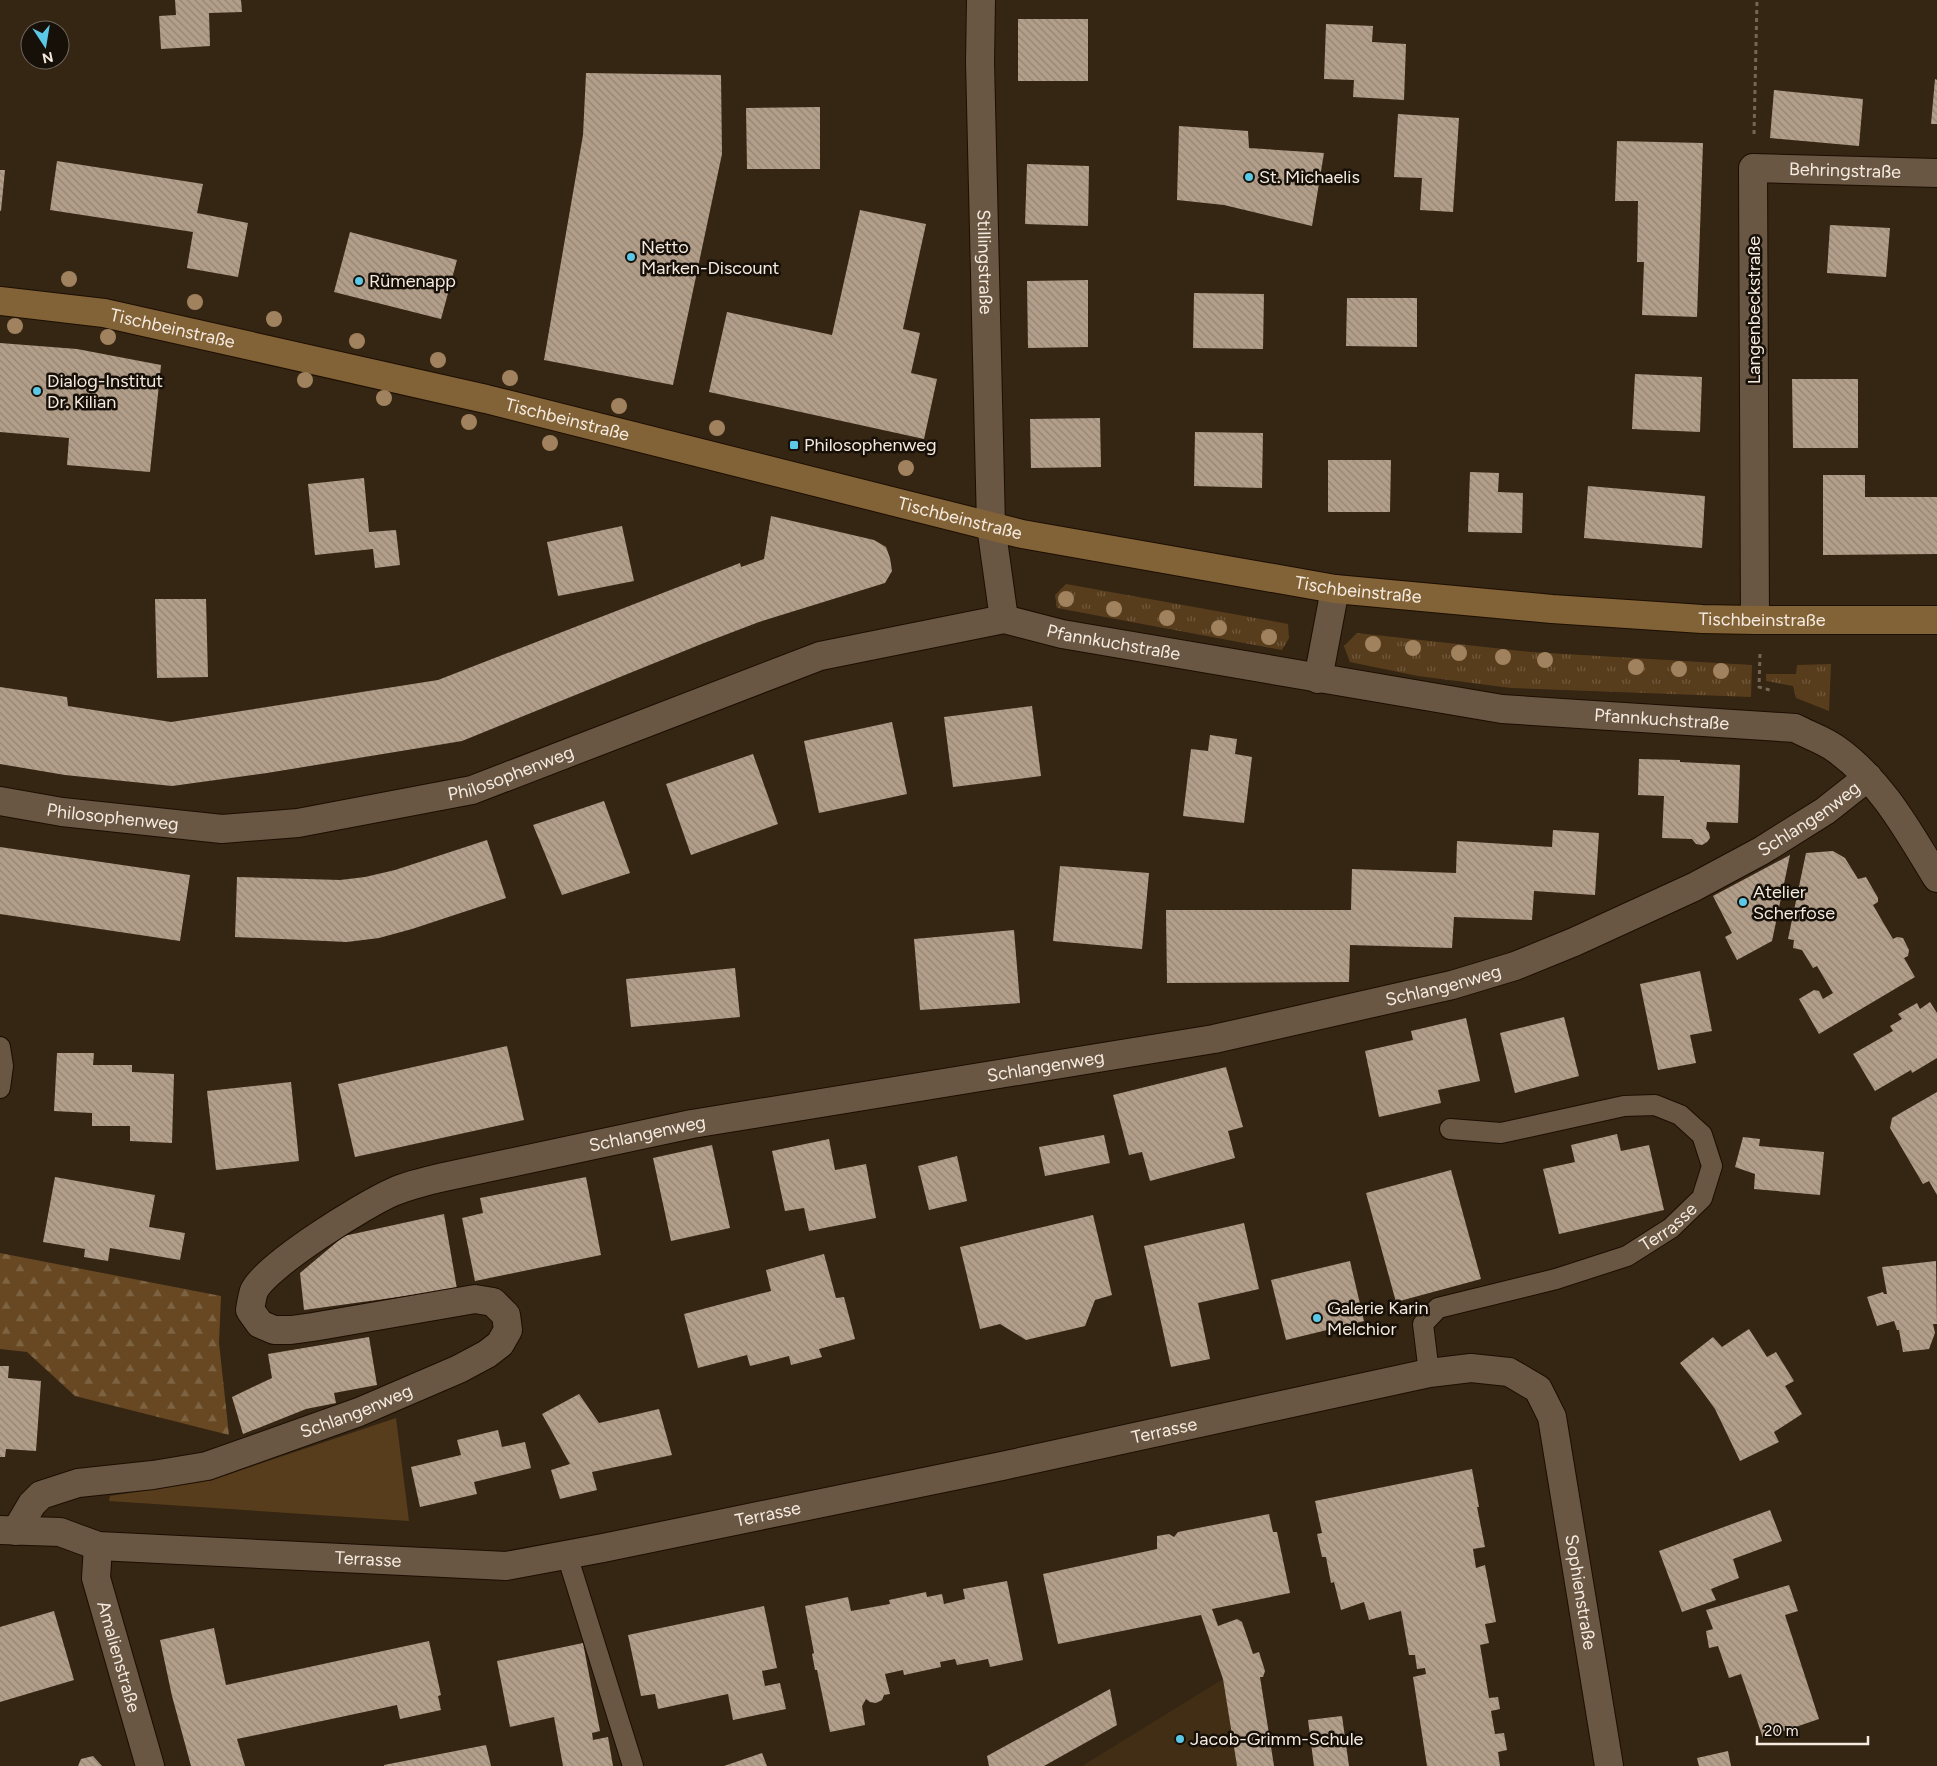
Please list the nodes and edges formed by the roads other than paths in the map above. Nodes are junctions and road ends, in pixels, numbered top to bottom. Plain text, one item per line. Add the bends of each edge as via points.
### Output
1 (981, 0) edge
2 (1753, 168) joint
3 (1937, 173) edge
4 (0, 301) edge
5 (991, 526) junction
6 (1334, 589) junction
7 (1004, 619) junction
8 (1755, 620) junction
9 (1937, 620) edge
10 (1318, 679) junction
11 (1868, 777) junction
12 (0, 801) edge
13 (1937, 878) edge
14 (0, 1047) edge
15 (0, 1088) edge
16 (1450, 1129) dead end
17 (1429, 1373) junction
18 (1552, 1417) joint
19 (8, 1531) edge
20 (98, 1546) junction
21 (566, 1556) junction
22 (150, 1766) edge
23 (633, 1766) edge
24 (1609, 1766) edge

1 - 5 street, Stillingstraße
2 - 3 street, Behringstraße
2 - 8 street, Langenbeckstraße
4 - 5 main road, Tischbeinstraße via 104,313 486,399
5 - 6 main road, Tischbeinstraße via 1096,548
5 - 7 street
6 - 8 main road, Tischbeinstraße via 1552,609
6 - 10 street
7 - 10 street, Pfannkuchstraße via 1062,634
7 - 12 street, Philosophenweg via 820,656 472,790 298,824 222,830 62,812
8 - 9 main road, Tischbeinstraße
10 - 11 street, Pfannkuchstraße via 1502,709 1795,728 1836,748
11 - 13 street, Pfannkuchstraße via 1890,802
11 - 19 street, Schlangenweg via 1825,811 1694,887 1515,966 1452,985 1214,1039 692,1124 416,1183 391,1192 331,1228 269,1273 254,1290 250,1310 260,1324 274,1330 313,1327 475,1299 493,1302 506,1315 508,1330 500,1344 459,1369 359,1412 207,1466 78,1483 41,1495
14 - 15 lane via 3,1066
16 - 17 lane, Terrasse via 1501,1133 1624,1106 1656,1105 1680,1114 1702,1135 1712,1166 1702,1198 1671,1228 1626,1256 1556,1279 1438,1308 1423,1324
17 - 18 street, Terrasse via 1471,1368 1509,1372 1538,1390
17 - 21 street, Terrasse via 1012,1464
18 - 24 street, Sophienstraße
19 - 20 street, Terrasse via 60,1532
20 - 21 street, Terrasse via 506,1566
20 - 22 street, Amalienstraße via 96,1578
21 - 23 lane

